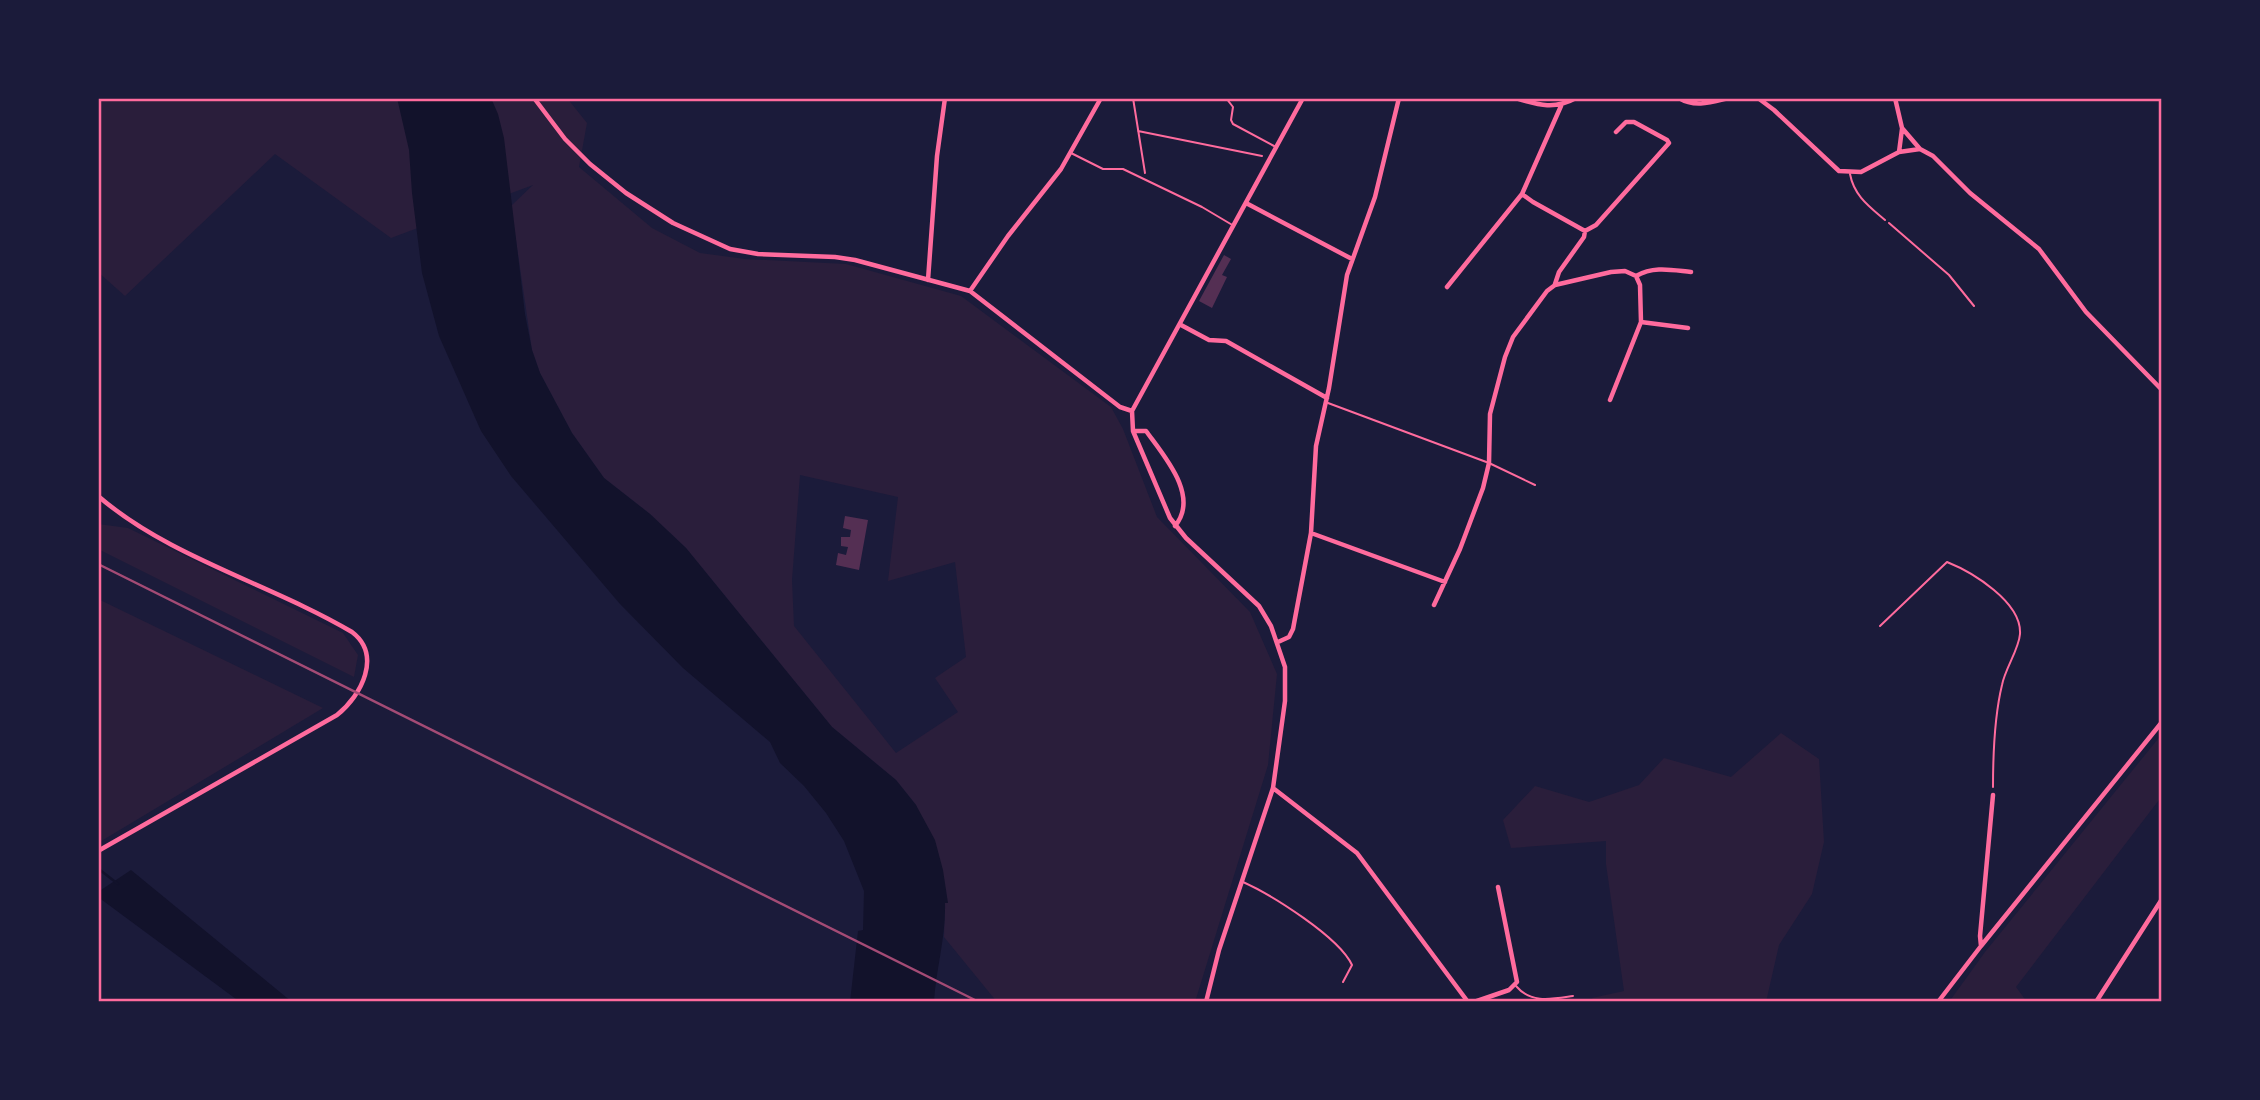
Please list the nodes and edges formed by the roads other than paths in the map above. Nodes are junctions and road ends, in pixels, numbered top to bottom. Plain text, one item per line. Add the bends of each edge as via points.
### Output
1 (534, 98) edge
2 (945, 98) edge
3 (1101, 98) edge
4 (1226, 98) edge
5 (1303, 98) edge
6 (1399, 98) edge
7 (1515, 98) edge
8 (1576, 98) edge
9 (1679, 98) edge
10 (1729, 98) edge
11 (1758, 98) edge
12 (1895, 98) edge
13 (1561, 106) junction
14 (1902, 128) junction
15 (1616, 132) dead end
16 (1276, 147) junction
17 (1920, 149) junction
18 (1070, 152) junction
19 (1899, 152) junction
20 (1850, 173) junction
21 (1522, 194) junction
22 (1246, 203) junction
23 (1885, 220) road end
24 (1234, 226) junction
25 (1585, 231) junction
26 (1352, 259) junction
27 (1691, 272) dead end
28 (1636, 276) junction
29 (928, 280) junction
30 (1555, 285) junction
31 (1447, 287) dead end
32 (970, 291) junction
33 (1641, 322) junction
34 (1181, 324) junction
35 (1689, 328) dead end
36 (2162, 390) edge
37 (1326, 400) junction
38 (1610, 400) dead end
39 (1132, 411) junction
40 (1136, 431) junction
41 (1489, 463) junction
42 (1535, 485) dead end
43 (98, 496) edge
44 (1175, 526) junction
45 (1311, 533) junction
46 (1445, 582) junction
47 (1434, 605) dead end
48 (1278, 642) junction
49 (2162, 722) edge
50 (1273, 788) junction
51 (1993, 796) road end
52 (98, 850) edge
53 (1242, 882) junction
54 (1499, 887) dead end
55 (2162, 898) edge
56 (1981, 946) junction
57 (1343, 982) dead end
58 (1515, 986) junction
59 (1573, 996) dead end
60 (1206, 1002) edge
61 (1468, 1002) edge
62 (1474, 1002) edge
63 (1938, 1002) edge
64 (2096, 1002) edge

1 - 29 street via 565,139 625,193 706,239 758,254 855,260
2 - 29 street
3 - 18 street
4 - 16 lane via 1233,107 1233,124
5 - 16 street
6 - 26 street via 1375,197
7 - 13 street
8 - 13 street
9 - 10 street via 1698,104
11 - 20 street via 1828,163
12 - 14 street
13 - 21 street
14 - 17 street
14 - 19 street
15 - 25 street via 1626,122 1634,122 1668,143 1596,225
16 - 22 street
17 - 19 street
17 - 36 street via 2039,249 2086,312
18 - 24 lane via 1102,169 1123,169
18 - 32 street
19 - 20 street
20 - 23 lane via 1856,192
21 - 25 street
21 - 31 street
22 - 24 street
22 - 26 street
24 - 34 street
25 - 30 street
26 - 37 street
27 - 28 street via 1658,269
28 - 30 street via 1611,272
28 - 33 street
29 - 32 street
30 - 41 street via 1513,337 1505,357 1490,414
32 - 39 street via 1120,407
33 - 35 street
33 - 38 street
34 - 37 street via 1209,340 1226,341
34 - 39 street
37 - 41 lane
37 - 45 street via 1316,446
39 - 40 street
40 - 44 street
40 - 44 street via 1146,431 1182,489 1182,519
41 - 42 lane
41 - 46 street
43 - 52 street via 183,550 344,627 362,641 367,656 361,687 337,715
44 - 48 street via 1259,606
45 - 46 street
45 - 48 street via 1292,633
46 - 47 street
48 - 50 street via 1285,667 1285,701
49 - 56 street
50 - 53 street
50 - 61 street via 1357,853
51 - 56 street
53 - 57 lane via 1336,943 1352,965
53 - 60 street
54 - 58 street
55 - 64 street
56 - 63 street
58 - 59 lane via 1529,997
58 - 62 street

